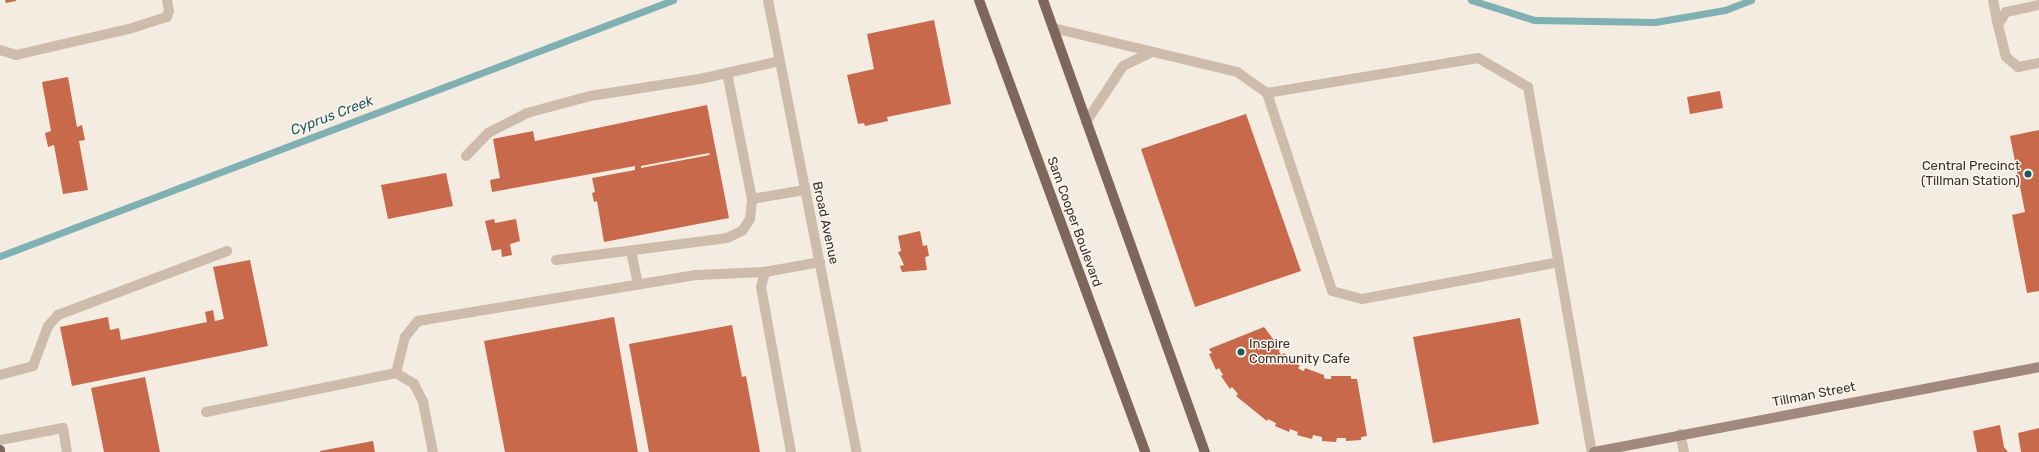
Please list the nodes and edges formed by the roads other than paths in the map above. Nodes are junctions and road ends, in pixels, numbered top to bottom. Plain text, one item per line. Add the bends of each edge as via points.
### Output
1 (168, 0) edge
2 (979, 0) edge
3 (1042, 0) edge
4 (1993, 0) edge
5 (768, 2) edge
6 (2039, 5) edge
7 (1998, 25) junction
8 (1052, 28) junction
9 (0, 50) edge
10 (1152, 52) junction
11 (780, 61) junction
12 (2039, 63) edge
13 (727, 73) junction
14 (1267, 93) junction
15 (1086, 122) junction
16 (466, 156) dead end
17 (804, 190) junction
18 (752, 199) junction
19 (227, 251) dead end
20 (631, 251) junction
21 (556, 260) dead end
22 (820, 262) junction
23 (1559, 262) junction
24 (765, 272) junction
25 (638, 284) junction
26 (2039, 367) edge
27 (396, 374) junction
28 (0, 375) edge
29 (206, 412) dead end
30 (1680, 434) junction
31 (0, 440) edge
32 (67, 452) edge
33 (433, 452) edge
34 (791, 452) edge
35 (858, 452) edge
36 (1145, 452) edge
37 (1205, 452) edge
38 (1593, 452) edge
39 (1684, 452) edge

1 - 9 street via 167,17 129,29 16,55
2 - 36 main road, Sam Cooper Boulevard
3 - 8 main road
4 - 7 street
5 - 11 street, Broad Avenue
6 - 7 street via 2006,12
7 - 12 street via 2006,57 2018,67
8 - 10 street
8 - 15 main road
10 - 14 street via 1237,72
10 - 15 street via 1123,66
11 - 13 street
11 - 17 street, Broad Avenue
13 - 16 street via 590,96 527,113 488,133
13 - 18 street
14 - 23 street via 1332,291 1362,299
14 - 23 street via 1478,58 1528,87
15 - 37 main road
17 - 18 street
17 - 22 street, Broad Avenue
18 - 20 street via 750,219 742,231 727,238
19 - 28 street via 58,315 48,326 33,366
20 - 21 street
20 - 25 street
22 - 24 street
22 - 35 street, Broad Avenue
23 - 38 street
24 - 25 street via 696,275
24 - 34 street via 761,287
25 - 27 street via 418,321 405,337
26 - 30 main road, Tillman Street
27 - 29 street
27 - 33 street via 414,384 423,402
30 - 38 main road, Tillman Street
30 - 39 street
31 - 32 street via 63,428

